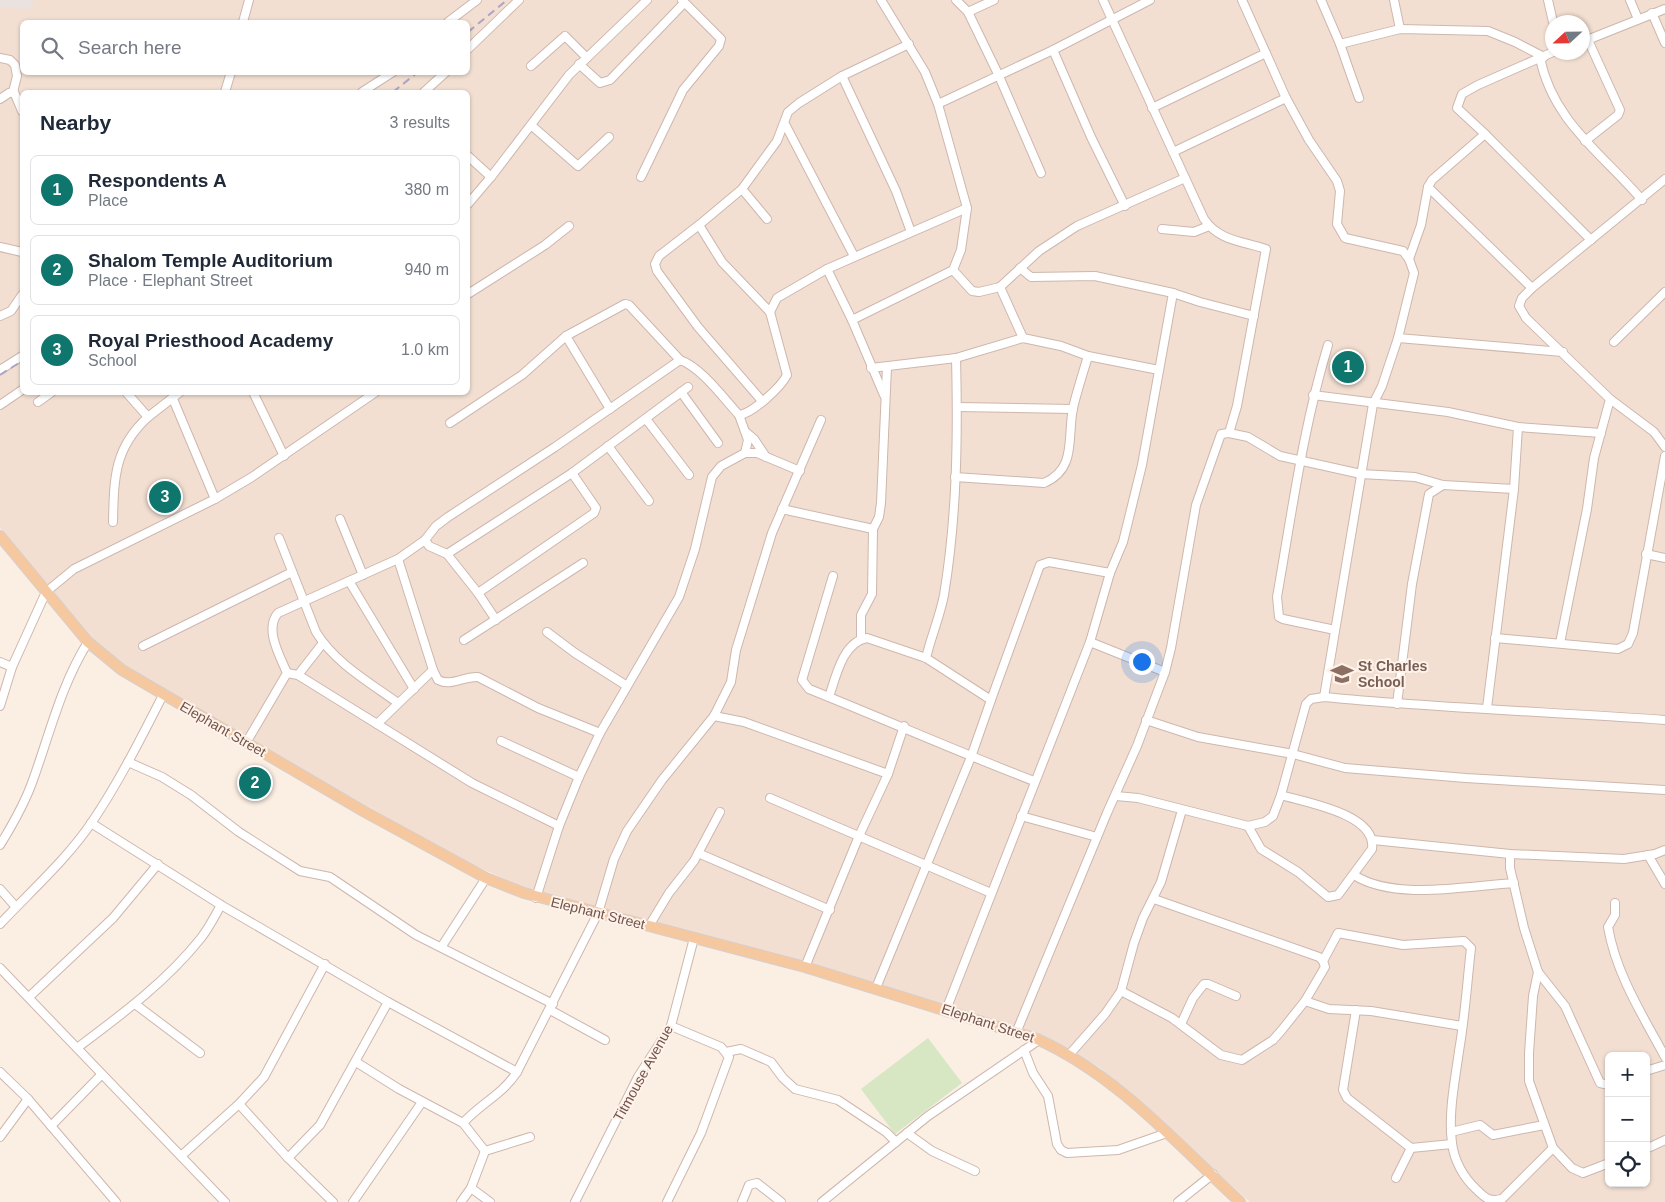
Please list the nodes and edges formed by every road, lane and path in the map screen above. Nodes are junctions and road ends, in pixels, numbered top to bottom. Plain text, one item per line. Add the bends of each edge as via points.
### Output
1 (248, 0) edge
2 (477, 0) edge
3 (519, 0) edge
4 (647, 0) edge
5 (882, 0) edge
6 (956, 0) edge
7 (994, 0) edge
8 (1103, 0) edge
9 (1150, 0) edge
10 (1242, 0) edge
11 (1320, 0) edge
12 (1394, 0) edge
13 (1548, 0) edge
14 (1630, 0) edge
15 (683, 1) edge
16 (1665, 9) edge
17 (968, 12) junction
18 (1652, 14) junction
19 (1551, 15) edge
20 (1638, 19) junction
21 (243, 20) edge
22 (451, 20) edge
23 (1112, 20) junction
24 (1400, 29) junction
25 (1590, 39) edge
26 (1665, 43) edge
27 (909, 44) junction
28 (1340, 44) junction
29 (470, 47) edge
30 (1053, 50) junction
31 (1590, 51) edge
32 (1266, 53) junction
33 (1545, 56) edge
34 (0, 58) edge
35 (587, 58) junction
36 (1542, 58) junction
37 (579, 64) junction
38 (531, 66) dead end
39 (230, 75) edge
40 (388, 75) edge
41 (443, 75) edge
42 (842, 76) junction
43 (999, 76) junction
44 (0, 87) edge
45 (226, 90) edge
46 (365, 90) edge
47 (426, 90) edge
48 (7, 95) edge
49 (1286, 98) junction
50 (1359, 98) dead end
51 (938, 104) junction
52 (1152, 108) junction
53 (20, 110) edge
54 (784, 124) junction
55 (532, 125) junction
56 (1485, 134) junction
57 (609, 136) dead end
58 (1585, 141) junction
59 (1173, 152) junction
60 (470, 158) edge
61 (1041, 173) dead end
62 (492, 177) junction
63 (642, 177) dead end
64 (1185, 178) junction
65 (1665, 179) edge
66 (1428, 187) junction
67 (742, 189) junction
68 (1642, 200) junction
69 (470, 202) edge
70 (1125, 206) junction
71 (967, 208) junction
72 (767, 219) dead end
73 (698, 225) junction
74 (570, 226) dead end
75 (1209, 226) junction
76 (1162, 229) dead end
77 (910, 232) junction
78 (1590, 240) junction
79 (0, 247) edge
80 (20, 252) edge
81 (854, 256) junction
82 (1410, 259) junction
83 (1020, 268) junction
84 (827, 269) junction
85 (953, 270) junction
86 (1000, 287) junction
87 (1532, 288) junction
88 (1665, 292) edge
89 (470, 293) edge
90 (1173, 293) junction
91 (20, 298) edge
92 (770, 312) junction
93 (0, 316) edge
94 (1254, 316) junction
95 (852, 320) junction
96 (566, 336) junction
97 (1023, 338) junction
98 (1398, 338) junction
99 (1614, 342) dead end
100 (1328, 345) dead end
101 (1563, 352) junction
102 (1088, 356) junction
103 (20, 357) edge
104 (956, 358) junction
105 (680, 360) junction
106 (887, 367) junction
107 (871, 368) junction
108 (0, 370) edge
109 (1159, 370) junction
110 (20, 391) edge
111 (48, 395) edge
112 (129, 395) edge
113 (177, 395) edge
114 (254, 395) edge
115 (372, 395) edge
116 (1313, 395) junction
117 (884, 397) junction
118 (173, 399) junction
119 (1610, 399) junction
120 (762, 401) junction
121 (38, 402) dead end
122 (1374, 404) junction
123 (0, 405) edge
124 (958, 407) junction
125 (610, 409) junction
126 (1073, 409) junction
127 (739, 416) junction
128 (148, 417) junction
129 (646, 419) junction
130 (821, 420) dead end
131 (450, 423) dead end
132 (1518, 427) junction
133 (747, 433) junction
134 (1229, 433) junction
135 (1601, 433) junction
136 (718, 443) dead end
137 (608, 446) junction
138 (1665, 447) edge
139 (745, 454) junction
140 (284, 456) junction
141 (1665, 456) edge
142 (766, 457) junction
143 (1300, 462) junction
144 (800, 471) junction
145 (572, 473) junction
146 (1360, 474) junction
147 (689, 475) dead end
148 (955, 477) junction
149 (1443, 485) junction
150 (1514, 489) junction
151 (214, 499) junction
152 (649, 501) dead end
153 (782, 509) junction
154 (340, 519) dead end
155 (113, 522) dead end
156 (873, 529) junction
157 (0, 536) edge
158 (279, 538) dead end
159 (424, 540) junction
160 (447, 554) junction
161 (1646, 554) junction
162 (1665, 558) edge
163 (398, 559) junction
164 (583, 562) dead end
165 (292, 572) junction
166 (1110, 573) junction
167 (363, 574) junction
168 (833, 576) dead end
169 (349, 581) junction
170 (46, 592) junction
171 (478, 594) junction
172 (303, 601) junction
173 (496, 620) junction
174 (1335, 630) junction
175 (547, 632) dead end
176 (1495, 638) junction
177 (861, 639) junction
178 (464, 640) dead end
179 (88, 642) junction
180 (1090, 642) junction
181 (323, 643) junction
182 (1560, 643) junction
183 (143, 646) dead end
184 (926, 658) junction
185 (0, 662) edge
186 (12, 667) junction
187 (433, 670) junction
188 (287, 672) junction
189 (1165, 672) junction
190 (298, 675) junction
191 (627, 686) junction
192 (414, 689) junction
193 (163, 695) junction
194 (829, 697) junction
195 (1324, 697) junction
196 (991, 700) junction
197 (398, 703) junction
198 (1397, 704) junction
199 (0, 706) edge
200 (1487, 708) junction
201 (714, 716) junction
202 (1146, 720) junction
203 (1665, 720) edge
204 (377, 724) junction
205 (904, 726) junction
206 (600, 733) junction
207 (501, 740) dead end
208 (246, 742) junction
209 (1293, 754) junction
210 (971, 758) junction
211 (128, 762) junction
212 (888, 774) junction
213 (579, 777) junction
214 (1034, 781) junction
215 (1665, 790) edge
216 (1281, 795) junction
217 (1116, 796) junction
218 (770, 798) dead end
219 (1182, 810) junction
220 (720, 812) dead end
221 (1021, 816) junction
222 (92, 823) junction
223 (559, 826) junction
224 (1248, 826) junction
225 (858, 836) junction
226 (1097, 838) junction
227 (1373, 840) junction
228 (0, 845) edge
229 (1665, 850) edge
230 (698, 853) junction
231 (1510, 854) junction
232 (1648, 856) junction
233 (158, 864) junction
234 (925, 865) junction
235 (1354, 875) junction
236 (486, 878) junction
237 (1514, 883) junction
238 (1665, 884) edge
239 (0, 889) edge
240 (991, 893) junction
241 (536, 898) junction
242 (1154, 899) junction
243 (1615, 903) dead end
244 (221, 905) junction
245 (16, 907) junction
246 (830, 910) junction
247 (598, 913) junction
248 (0, 924) edge
249 (649, 926) junction
250 (694, 938) junction
251 (442, 946) junction
252 (1323, 961) junction
253 (325, 964) junction
254 (805, 967) junction
255 (0, 968) edge
256 (1538, 972) junction
257 (876, 988) junction
258 (1121, 991) junction
259 (1236, 996) dead end
260 (29, 997) junction
261 (388, 1002) junction
262 (1304, 1002) junction
263 (135, 1004) junction
264 (552, 1007) junction
265 (946, 1010) junction
266 (1356, 1010) junction
267 (1181, 1024) junction
268 (671, 1026) junction
269 (1462, 1026) junction
270 (1016, 1033) junction
271 (605, 1040) dead end
272 (1039, 1040) junction
273 (77, 1048) junction
274 (1024, 1050) junction
275 (726, 1052) junction
276 (200, 1053) dead end
277 (1069, 1055) junction
278 (1665, 1057) edge
279 (356, 1062) junction
280 (1665, 1065) edge
281 (1650, 1070) edge
282 (0, 1072) edge
283 (516, 1072) junction
284 (102, 1075) junction
285 (1605, 1084) edge
286 (28, 1098) junction
287 (422, 1102) junction
288 (239, 1104) junction
289 (464, 1123) junction
290 (1544, 1125) junction
291 (51, 1126) junction
292 (1451, 1132) junction
293 (906, 1133) junction
294 (1167, 1133) junction
295 (0, 1137) edge
296 (530, 1137) dead end
297 (1665, 1140) edge
298 (896, 1142) junction
299 (1452, 1144) junction
300 (1650, 1147) edge
301 (1411, 1148) junction
302 (1554, 1148) junction
303 (486, 1151) junction
304 (181, 1156) junction
305 (288, 1158) junction
306 (1605, 1165) edge
307 (975, 1171) dead end
308 (1213, 1174) junction
309 (1396, 1178) dead end
310 (470, 1188) junction
311 (330, 1201) edge
312 (116, 1202) edge
313 (225, 1202) edge
314 (353, 1202) edge
315 (461, 1202) edge
316 (490, 1202) edge
317 (575, 1202) edge
318 (669, 1202) edge
319 (742, 1202) edge
320 (781, 1202) edge
321 (822, 1202) edge
322 (1178, 1202) edge
323 (1240, 1202) edge

1 - 21 street
2 - 22 street
3 - 29 street
4 - 35 street
5 - 27 street
6 - 17 street
7 - 17 street
8 - 23 street
9 - 23 street
10 - 32 street
11 - 28 street
12 - 24 street
13 - 19 street
14 - 20 street
15 - 37 street via 610,80 600,83
15 - 63 street via 720,39 719,46 683,90
16 - 18 street
17 - 43 street
18 - 20 street
18 - 26 street
20 - 25 street
23 - 30 street
23 - 52 street
24 - 28 street
24 - 36 street via 1488,31
27 - 42 street
27 - 51 street
28 - 50 street
30 - 43 street
30 - 70 street via 1090,137
31 - 58 street via 1620,110
32 - 49 street
32 - 52 street
33 - 36 street
34 - 48 street via 16,65 17,76
35 - 37 street
35 - 38 street via 568,37 563,37
36 - 56 street via 1462,94 1457,108
36 - 58 street via 1561,110
37 - 55 street
39 - 45 street
40 - 46 street
41 - 47 street
42 - 54 street via 799,102 788,112
42 - 77 street via 896,191
43 - 51 street
43 - 61 street
44 - 48 street
48 - 53 street
49 - 59 street
49 - 82 street via 1337,181 1340,191 1337,224 1345,238 1403,251
51 - 71 street
52 - 59 street
54 - 67 street via 768,156
54 - 81 street
55 - 57 street via 578,166
55 - 62 street
56 - 66 street
56 - 78 street
58 - 68 street
59 - 64 street
60 - 62 street
62 - 69 street
64 - 70 street
64 - 75 street
65 - 68 street
66 - 82 street via 1422,225
66 - 87 street
67 - 72 street
67 - 73 street
68 - 78 street
70 - 83 street via 1078,226 1039,251
71 - 77 street
71 - 85 street via 961,250
73 - 92 street via 722,262
73 - 120 street via 659,256 655,264 657,271 698,327
74 - 89 street
75 - 76 street via 1194,232
75 - 94 street via 1226,239 1266,249
77 - 81 street
78 - 87 street
79 - 80 street
81 - 84 street
82 - 98 street via 1414,273
83 - 86 street
83 - 90 street via 1031,277 1095,276
84 - 92 street via 777,298
84 - 95 street
85 - 86 street via 974,292
85 - 95 street
86 - 97 street
87 - 101 street via 1522,298 1520,306 1526,318
88 - 99 street
90 - 94 street
90 - 109 street
91 - 93 street via 11,311
92 - 120 street via 787,375 784,382
94 - 134 street
95 - 107 street
96 - 105 street via 624,304
96 - 125 street
96 - 131 street via 522,375
97 - 102 street
97 - 104 street
98 - 101 street
98 - 122 street
100 - 116 street
101 - 119 street
102 - 109 street
102 - 126 street
103 - 108 street
104 - 106 street
104 - 124 street
105 - 125 street
105 - 127 street via 700,374
106 - 107 street
106 - 117 street
107 - 117 street
109 - 166 street via 1142,465 1123,542
110 - 123 street
111 - 121 street
112 - 128 street
113 - 118 street
114 - 140 street
115 - 140 street
116 - 122 street
116 - 143 street
117 - 156 street via 881,503
118 - 128 street
118 - 151 street
119 - 135 street
119 - 138 street via 1654,432
120 - 127 street
122 - 132 street via 1448,412
122 - 146 street
124 - 126 street
124 - 148 street
125 - 159 street via 448,517
126 - 148 street via 1065,465 1056,478 1044,484
127 - 133 street
128 - 155 street via 131,432 121,453 115,482
129 - 136 street via 685,390
129 - 137 street
129 - 147 street
130 - 144 street
132 - 135 street
132 - 150 street
133 - 139 street via 749,443
133 - 142 street
134 - 143 street via 1248,437 1280,456
134 - 189 street via 1221,434 1196,505
135 - 182 street
137 - 145 street
137 - 152 street
139 - 142 street via 756,453
139 - 191 street via 721,466 712,476 695,549 679,597
140 - 151 street
141 - 161 street
142 - 144 street
143 - 146 street
143 - 174 street via 1277,610 1279,617 1284,619
144 - 153 street
145 - 160 street
145 - 171 street via 596,508 594,513
146 - 149 street via 1415,477
146 - 174 street
148 - 184 street via 952,537 943,598
149 - 150 street
149 - 198 street via 1429,494 1421,528
150 - 176 street
151 - 170 street via 74,569
153 - 156 street
153 - 201 street via 736,650 731,682
154 - 167 street
156 - 177 street via 872,594 861,615
157 - 170 main road, Elephant Street
158 - 165 street
159 - 160 street via 429,546
159 - 163 street
160 - 171 street
161 - 162 street
161 - 182 street via 1633,633 1628,644 1618,649
163 - 167 street
163 - 187 street
164 - 173 street
165 - 172 street
165 - 183 street
166 - 180 street
166 - 196 street via 1049,562 1040,564
167 - 169 street
168 - 194 street via 802,680 808,689
169 - 172 street
169 - 192 street
170 - 179 main road, Elephant Street
170 - 186 street
171 - 173 street
172 - 181 street
172 - 188 street via 273,618 274,639
173 - 178 street
174 - 195 street
175 - 191 street
176 - 182 street
176 - 200 street
177 - 184 street via 884,642
177 - 194 street via 854,643 840,664
179 - 193 main road, Elephant Street via 122,670
179 - 228 street via 59,701 26,796
180 - 189 street
180 - 214 street
181 - 190 street
181 - 197 street via 347,667
184 - 196 street
185 - 186 street
186 - 199 street
187 - 192 street
187 - 206 street via 438,680 450,684 478,676 538,708
188 - 190 street
188 - 208 street
189 - 202 street
190 - 204 street
191 - 206 street
192 - 197 street
193 - 208 main road, Elephant Street
193 - 211 street
194 - 205 street
195 - 198 street
195 - 209 street via 1311,699 1306,704
196 - 210 street
197 - 204 street
198 - 200 street
200 - 203 street
201 - 212 street via 744,722
201 - 247 street via 662,780 627,831 614,859
202 - 209 street via 1198,737
202 - 217 street
204 - 223 street via 472,783
205 - 210 street
205 - 212 street
206 - 213 street
207 - 213 street
208 - 236 main road, Elephant Street
209 - 215 street via 1345,768 1389,773
209 - 216 street
210 - 214 street
210 - 234 street
211 - 222 street
211 - 251 street via 191,795 239,832 300,871 330,877 416,935
212 - 225 street
213 - 223 street
214 - 221 street
216 - 224 street via 1273,816 1265,822
216 - 227 street via 1348,816 1364,826
217 - 219 street via 1138,798
217 - 226 street
218 - 225 street
219 - 224 street
219 - 242 street
220 - 230 street
221 - 226 street
221 - 240 street
222 - 233 street
222 - 245 street
223 - 241 street
224 - 235 street via 1261,849 1298,872 1328,897 1338,895
225 - 234 street
225 - 246 street
226 - 270 street
227 - 231 street
227 - 235 street via 1372,849
229 - 232 street
230 - 246 street
230 - 249 street
231 - 232 street via 1624,859
231 - 237 street
232 - 238 street
233 - 244 street
233 - 260 street via 113,918
234 - 240 street
234 - 257 street
235 - 237 street via 1372,885 1405,890
236 - 241 main road, Elephant Street
236 - 251 street
237 - 256 street
239 - 245 street
240 - 265 street
241 - 247 main road, Elephant Street
242 - 252 street
242 - 258 street via 1142,918
243 - 278 street via 1615,916 1608,927 1614,951 1626,985
244 - 253 street
244 - 263 street via 201,937 174,968
245 - 248 street
246 - 254 street
247 - 249 main road, Elephant Street
247 - 264 street
249 - 250 main road, Elephant Street
250 - 254 main road, Elephant Street
250 - 268 street, Titmouse Avenue
251 - 264 street
252 - 262 street via 1324,967
252 - 269 street via 1338,933 1404,945 1464,941 1471,948
253 - 261 street
253 - 288 street via 264,1077
254 - 257 main road, Elephant Street
255 - 260 street
256 - 285 street via 1565,1006 1600,1083
256 - 290 street via 1532,1014 1529,1081
257 - 265 main road, Elephant Street
258 - 267 street
258 - 277 street
259 - 267 street via 1204,984 1193,998
260 - 273 street
261 - 279 street
261 - 283 street
262 - 266 street via 1323,1008
262 - 267 street via 1273,1040 1242,1060 1220,1055
263 - 273 street
263 - 276 street
264 - 271 street
264 - 283 street
265 - 270 main road, Elephant Street
266 - 269 street
266 - 301 street via 1344,1090 1347,1098
268 - 275 street
268 - 317 street, Titmouse Avenue via 638,1078
269 - 292 street
270 - 272 main road, Elephant Street
272 - 274 street
272 - 277 main road, Elephant Street
273 - 284 street
274 - 293 street
274 - 294 street via 1033,1073 1048,1096 1061,1150 1118,1150
275 - 298 street via 741,1049 771,1062 795,1089 838,1100
275 - 318 street via 729,1057 701,1133
277 - 294 main road, Elephant Street via 1122,1092
279 - 287 street
279 - 305 street via 320,1125
280 - 281 street
282 - 286 street
283 - 289 street via 508,1086 474,1111
284 - 291 street
284 - 304 street
286 - 291 street
286 - 295 street
287 - 289 street
287 - 314 street
288 - 304 street
288 - 305 street
289 - 303 street
290 - 292 street via 1494,1135 1480,1125
290 - 302 street
291 - 312 street
292 - 299 street
293 - 298 street
293 - 307 street via 932,1151
294 - 308 main road, Elephant Street
296 - 303 street
297 - 300 street
298 - 321 street
299 - 301 street
299 - 302 street via 1467,1181 1487,1200 1502,1199
301 - 309 street
302 - 306 street via 1579,1172
303 - 310 street
304 - 313 street
305 - 311 street
308 - 322 street
308 - 323 main road, Elephant Street
310 - 315 street
310 - 316 street
319 - 320 street via 749,1185 757,1183

